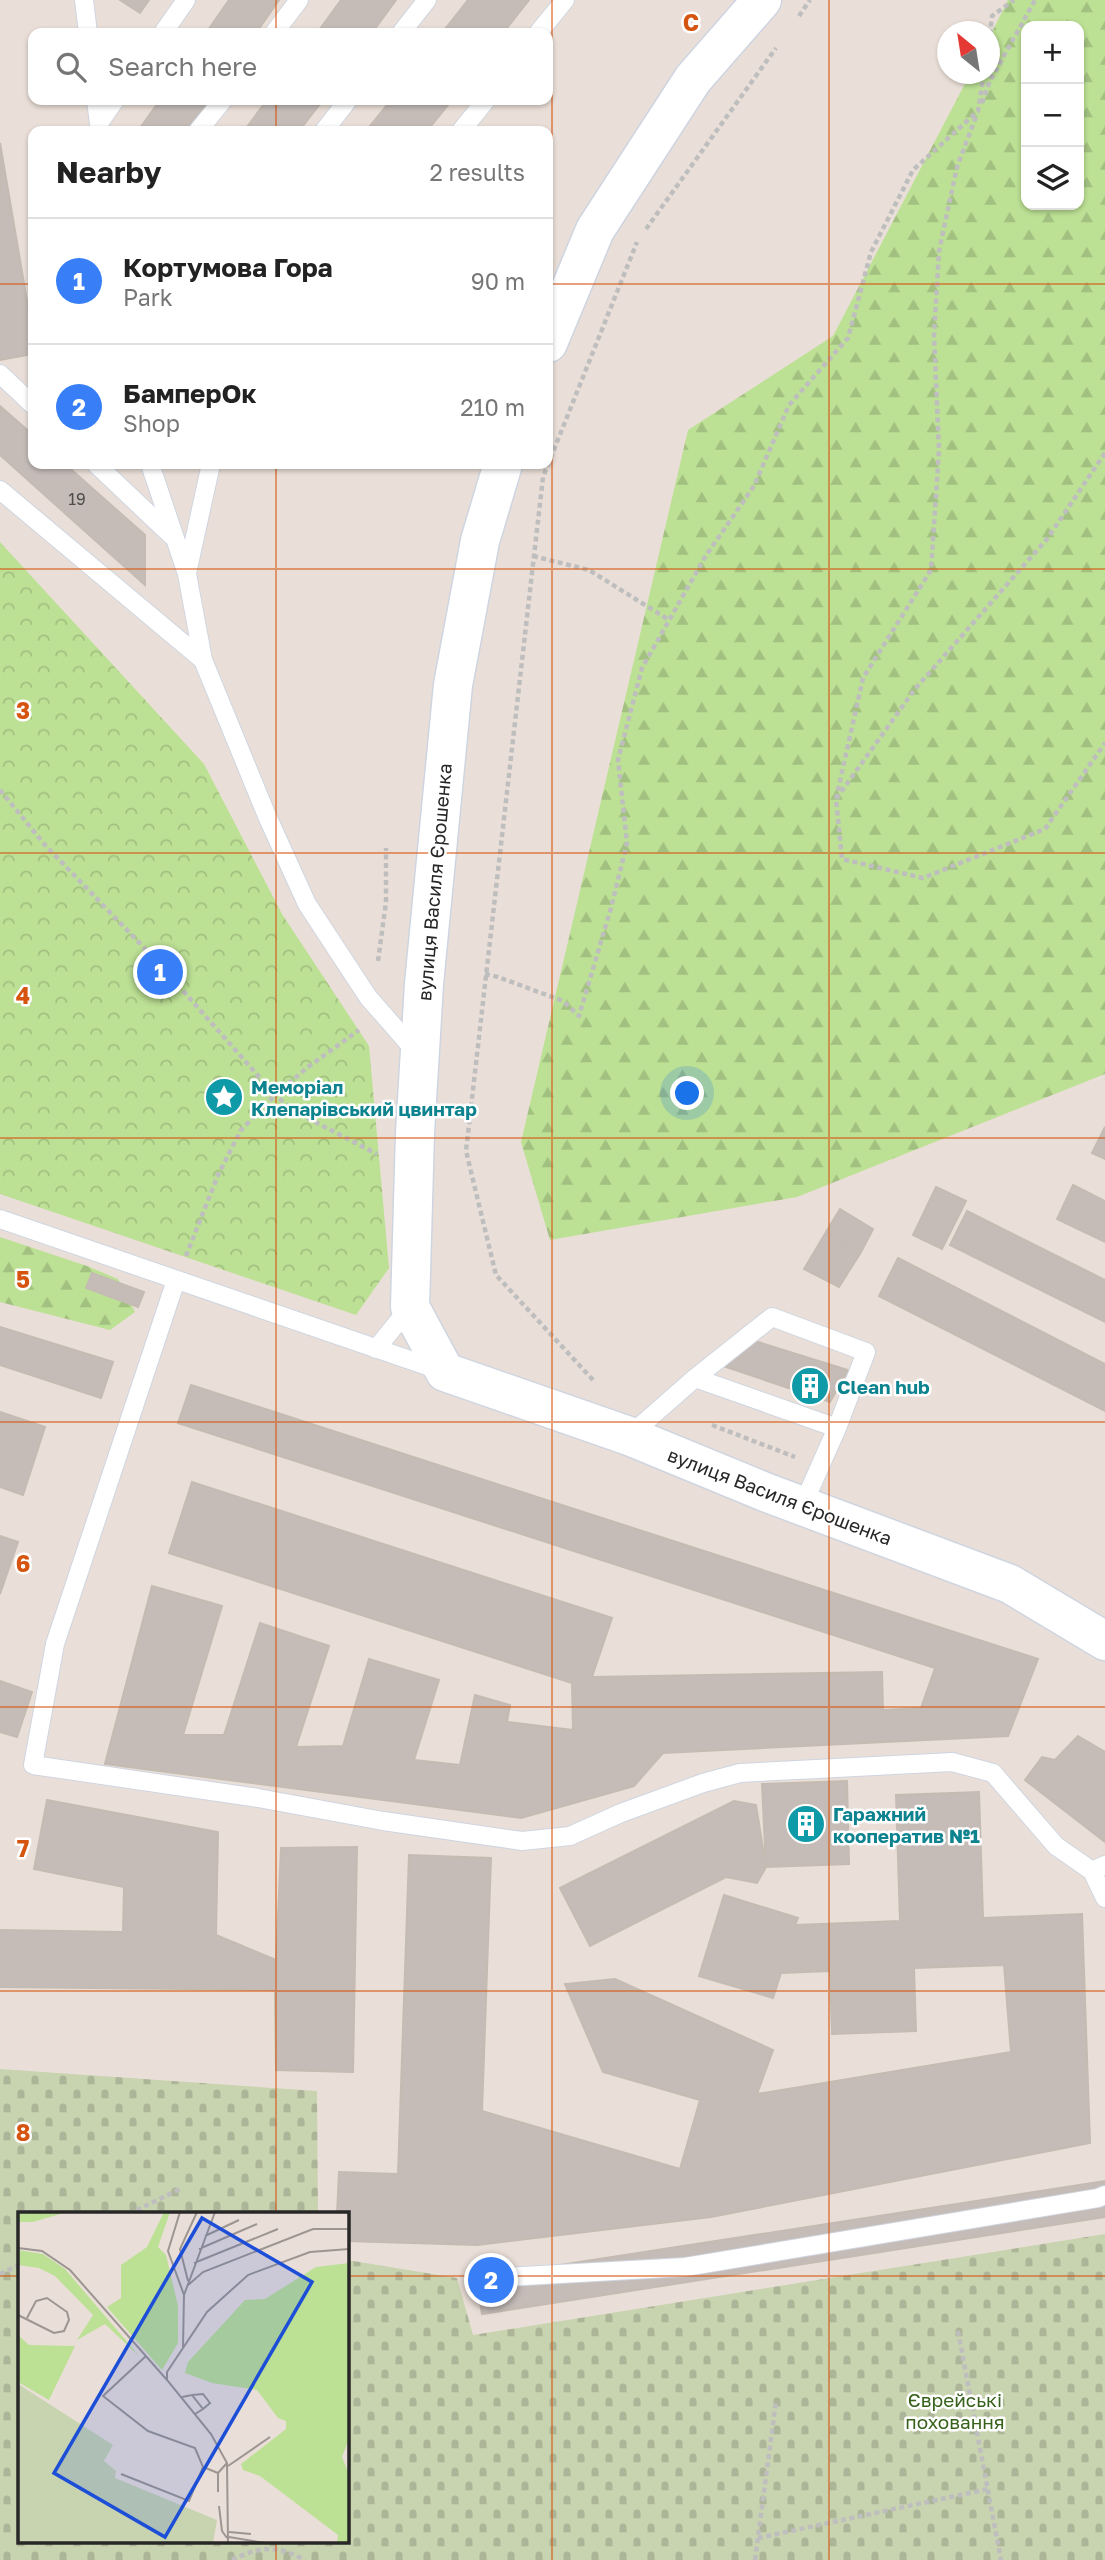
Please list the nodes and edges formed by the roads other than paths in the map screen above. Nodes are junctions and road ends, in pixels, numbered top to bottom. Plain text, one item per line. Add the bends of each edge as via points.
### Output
1 (84, 0) edge
2 (186, 0) edge
3 (299, 0) edge
4 (427, 0) edge
5 (565, 0) edge
6 (762, 0) edge
7 (87, 28) edge
8 (166, 28) edge
9 (278, 28) edge
10 (405, 28) edge
11 (542, 28) edge
12 (97, 105) edge
13 (113, 105) edge
14 (219, 105) edge
15 (344, 105) edge
16 (482, 105) edge
17 (100, 126) edge
18 (101, 126) edge
19 (202, 126) edge
20 (328, 126) edge
21 (465, 126) edge
22 (553, 331) edge
23 (0, 374) edge
24 (28, 400) edge
25 (101, 469) edge
26 (152, 469) edge
27 (210, 469) edge
28 (502, 469) edge
29 (0, 490) edge
30 (173, 537) junction
31 (187, 574) junction
32 (203, 660) junction
33 (419, 1056) junction
34 (0, 1219) edge
35 (176, 1280) junction
36 (410, 1307) junction
37 (376, 1349) junction
38 (445, 1372) junction
39 (695, 1378) junction
40 (837, 1429) junction
41 (629, 1436) junction
42 (802, 1507) junction
43 (1105, 1641) edge
44 (1099, 1868) edge
45 (1105, 1898) edge
46 (1105, 2195) edge
47 (506, 2277) dead end

1 - 7 lane
2 - 8 lane
3 - 9 lane
4 - 10 lane
5 - 11 lane
6 - 22 main road via 693,79 595,230
12 - 17 lane
13 - 18 lane
14 - 19 lane
15 - 20 lane
16 - 21 lane
23 - 24 lane
25 - 30 lane
26 - 30 lane
27 - 31 lane
28 - 33 main road, вулиця Василя Єрошенка via 480,541 453,685
29 - 32 lane
30 - 31 lane
31 - 32 lane
32 - 33 lane via 307,904 368,997
33 - 36 main road, вулиця Василя Єрошенка
34 - 35 lane, вулиця Василя Єрошенка
35 - 37 lane, вулиця Василя Єрошенка
35 - 44 lane via 55,1644 33,1765 522,1840 570,1836 656,1800 740,1773 952,1762 993,1773 1056,1846
36 - 37 lane
36 - 38 main road
37 - 38 lane, вулиця Василя Єрошенка
38 - 41 main road, вулиця Василя Єрошенка
39 - 40 lane
39 - 40 lane via 772,1317 866,1352
39 - 41 lane
40 - 42 lane
41 - 42 main road, вулиця Василя Єрошенка
42 - 43 main road, вулиця Василя Єрошенка via 1010,1584
44 - 45 lane
46 - 47 lane via 685,2266

